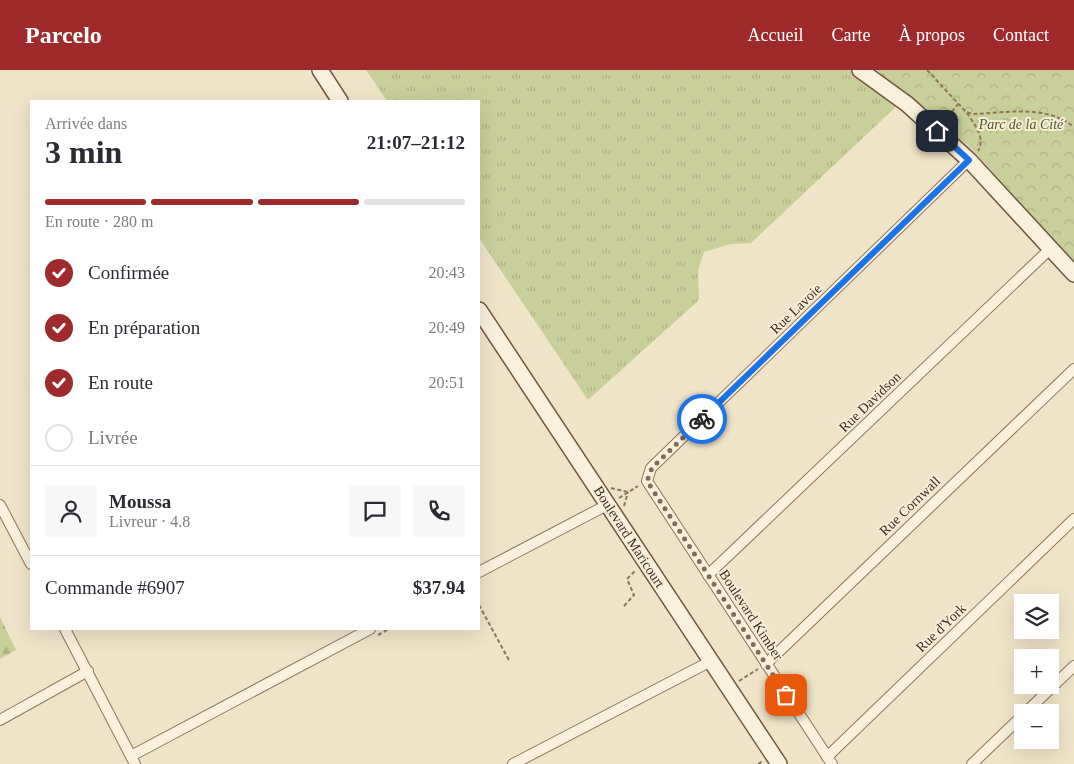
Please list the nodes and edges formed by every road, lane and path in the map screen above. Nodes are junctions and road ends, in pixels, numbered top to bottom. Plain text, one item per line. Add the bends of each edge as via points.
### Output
1 (320, 70) edge
2 (860, 70) edge
3 (927, 70) edge
4 (339, 100) edge
5 (958, 104) junction
6 (966, 112) junction
7 (1074, 127) edge
8 (937, 131) junction
9 (969, 160) junction
10 (1050, 249) junction
11 (1074, 274) edge
12 (480, 311) edge
13 (1074, 369) edge
14 (643, 483) junction
15 (607, 489) dead end
16 (628, 492) junction
17 (0, 505) edge
18 (614, 507) junction
19 (3, 519) edge
20 (1074, 519) edge
21 (644, 561) junction
22 (30, 562) edge
23 (480, 572) edge
24 (708, 575) junction
25 (624, 606) dead end
26 (480, 607) edge
27 (67, 630) edge
28 (368, 630) edge
29 (711, 661) junction
30 (510, 662) dead end
31 (763, 666) junction
32 (1074, 666) edge
33 (88, 671) junction
34 (738, 682) dead end
35 (1034, 704) edge
36 (0, 720) edge
37 (1014, 724) edge
38 (133, 760) edge
39 (829, 761) edge
40 (513, 764) edge
41 (779, 764) edge
42 (972, 764) edge

1 - 4 street
2 - 8 street via 907,104
3 - 5 path
5 - 6 path
5 - 8 path
6 - 7 path via 1036,111 1052,115
6 - 9 path via 981,137 980,150
8 - 9 street
9 - 10 street
9 - 14 street, Rue Lavoie via 652,468
10 - 11 street
10 - 24 street, Rue Davidson
12 - 18 street, Boulevard Maricourt
13 - 31 street, Rue Cornwall
14 - 16 path
14 - 24 street, Boulevard Kimber
15 - 16 path via 618,488
16 - 18 path via 626,503
17 - 19 street
18 - 21 street, Boulevard Maricourt
18 - 23 street
19 - 22 street
20 - 39 street, Rue d'York
21 - 25 path via 627,579 634,595
21 - 29 street, Boulevard Maricourt
24 - 31 street, Boulevard Kimber
26 - 30 path
27 - 33 street
28 - 38 street
29 - 40 street
29 - 41 street, Boulevard Maricourt
31 - 34 path
31 - 39 street, Boulevard Kimber
32 - 35 street
33 - 36 street
33 - 38 street
37 - 42 street

